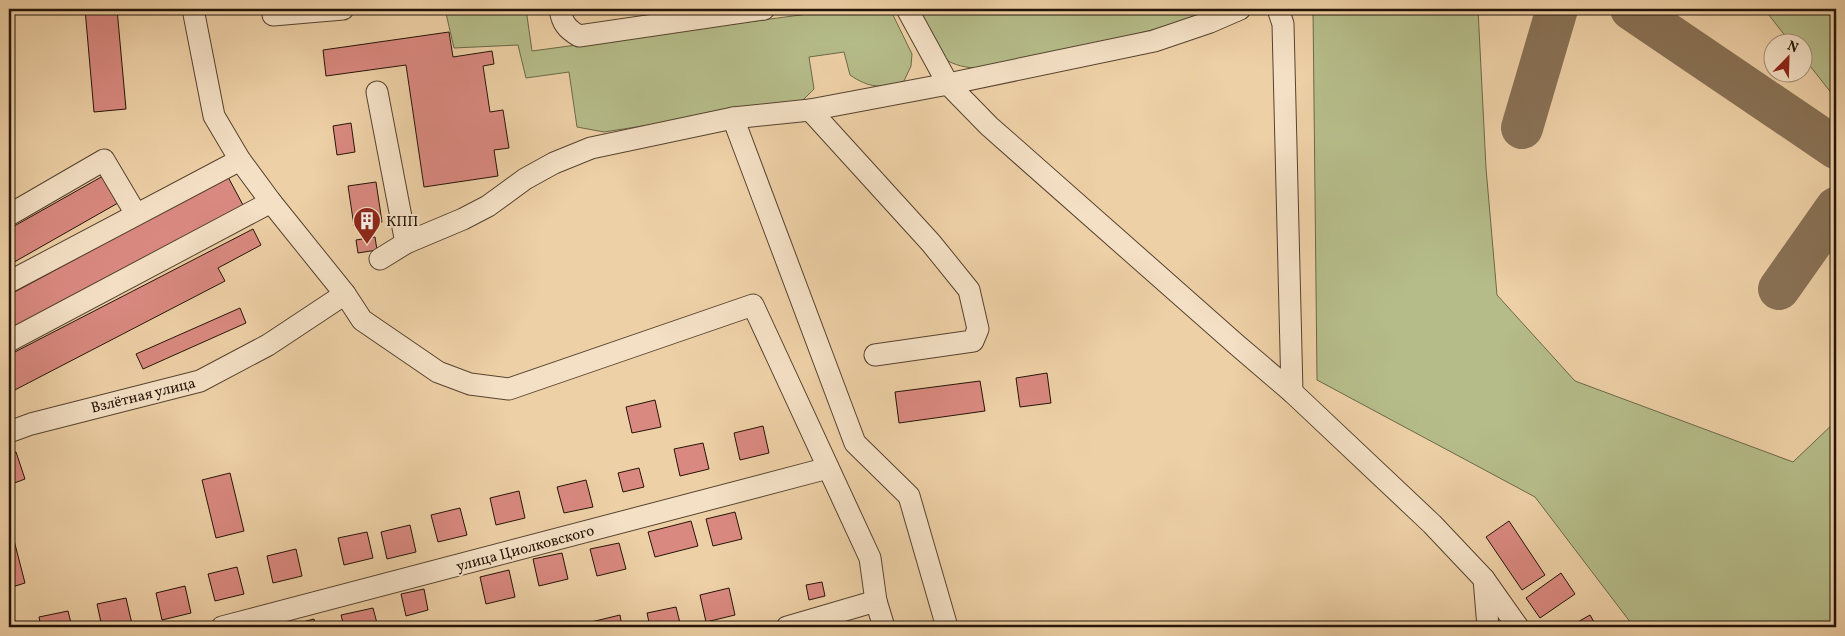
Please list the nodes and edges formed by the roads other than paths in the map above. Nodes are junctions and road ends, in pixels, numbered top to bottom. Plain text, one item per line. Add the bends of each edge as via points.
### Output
1 (194, 9) edge
2 (343, 9) edge
3 (560, 9) edge
4 (764, 9) edge
5 (907, 9) edge
6 (1240, 9) edge
7 (1278, 9) edge
8 (742, 10) edge
9 (273, 15) dead end
10 (948, 84) junction
11 (377, 92) dead end
12 (810, 110) junction
13 (733, 118) junction
14 (240, 160) junction
15 (271, 202) junction
16 (136, 214) junction
17 (9, 215) edge
18 (406, 243) junction
19 (380, 260) dead end
20 (9, 282) edge
21 (346, 294) junction
22 (9, 341) edge
23 (875, 355) dead end
24 (1292, 392) junction
25 (9, 432) edge
26 (828, 468) junction
27 (1484, 579) junction
28 (876, 601) junction
29 (222, 627) edge
30 (787, 627) edge
31 (884, 627) edge
32 (947, 627) edge
33 (1488, 627) edge
34 (1518, 627) edge

1 - 14 street via 214,116
2 - 9 street
3 - 8 street via 566,28 579,36
4 - 8 street
5 - 10 street
6 - 10 street via 1154,41
7 - 24 street via 1283,24
10 - 12 street
10 - 24 street via 989,126
11 - 18 street
12 - 13 street
12 - 23 street via 931,242 969,290 978,329 973,341
13 - 18 street via 591,148 525,179 488,206 463,219
13 - 32 street via 855,443 909,496
14 - 15 street
14 - 16 street
15 - 21 street
15 - 22 street
16 - 17 street via 104,160
16 - 20 street
18 - 19 street
21 - 25 street, Взлётная улица via 268,344 200,381
21 - 26 street via 362,320 438,372 470,384 509,390 753,305
24 - 27 street via 1432,524
26 - 28 street via 870,558
26 - 29 street, улица Циолковского
27 - 33 street
27 - 34 street
28 - 30 street
28 - 31 street

